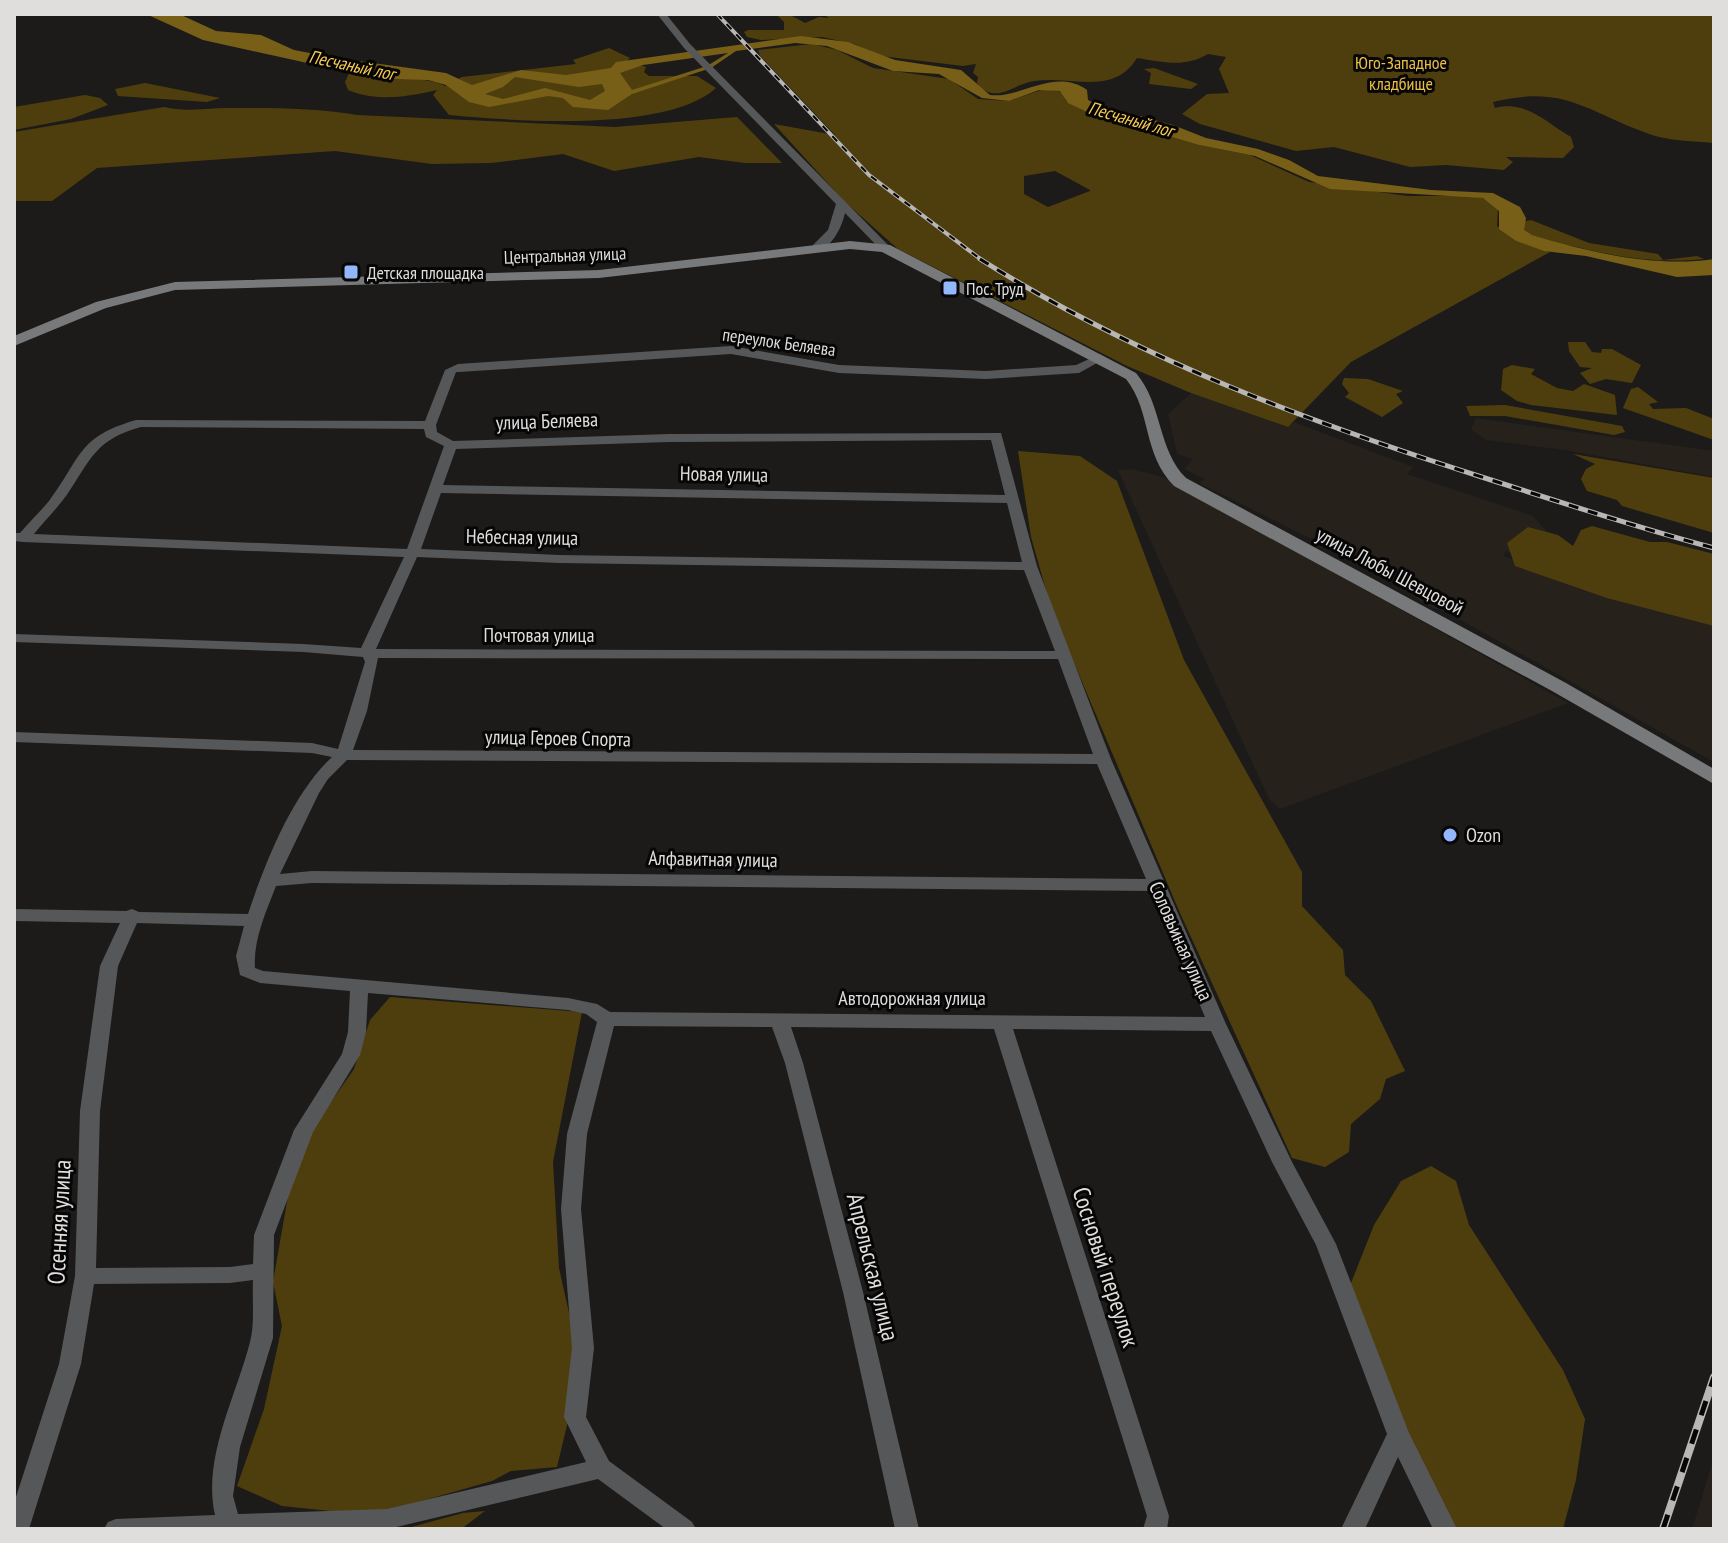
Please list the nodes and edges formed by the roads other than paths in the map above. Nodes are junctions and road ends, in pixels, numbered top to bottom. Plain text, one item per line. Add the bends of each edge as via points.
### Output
1 (661, 14) edge
2 (841, 205) junction
3 (885, 248) junction
4 (815, 249) junction
5 (14, 341) edge
6 (1100, 358) junction
7 (430, 425) junction
8 (996, 436) joint
9 (451, 445) junction
10 (437, 489) junction
11 (1011, 499) junction
12 (18, 538) edge
13 (412, 554) junction
14 (1030, 566) junction
15 (14, 638) edge
16 (371, 653) junction
17 (1064, 655) junction
18 (14, 737) edge
19 (344, 755) junction
20 (1103, 759) junction
21 (1714, 778) edge
22 (270, 881) junction
23 (1155, 885) junction
24 (14, 915) edge
25 (132, 915) junction
26 (254, 920) junction
27 (359, 986) junction
28 (607, 1019) junction
29 (779, 1020) junction
30 (1001, 1021) junction
31 (1217, 1024) junction
32 (261, 1271) junction
33 (85, 1276) junction
34 (1398, 1434) junction
35 (601, 1468) junction
36 (229, 1526) junction
37 (17, 1529) edge
38 (116, 1529) edge
39 (684, 1529) edge
40 (907, 1529) edge
41 (1155, 1529) edge
42 (1353, 1529) edge
43 (1445, 1529) edge

1 - 2 street
2 - 3 street
2 - 4 street via 831,237
3 - 4 street, Центральная улица
3 - 6 street, улица Любы Шевцовой
4 - 5 street, Центральная улица via 599,274 197,283 119,299
6 - 7 street, переулок Беляева via 1079,369 986,375 839,369 731,350 451,370
6 - 21 street, улица Любы Шевцовой via 1143,389 1159,456 1180,482
7 - 9 street via 431,434
7 - 12 street via 153,422 111,431 90,444 53,505
8 - 9 street, улица Беляева
8 - 11 street, Соловьиная улица
9 - 10 street
10 - 11 street, Новая улица
10 - 13 street
11 - 14 street, Соловьиная улица
12 - 13 street, Небесная улица
13 - 14 street, Небесная улица
13 - 16 street via 383,610 368,648
14 - 17 street, Соловьиная улица
15 - 16 street, Почтовая улица
16 - 17 street, Почтовая улица
16 - 19 street
17 - 20 street, Соловьиная улица
18 - 19 street, улица Героев Спорта via 312,748
19 - 20 street, улица Героев Спорта
19 - 22 street via 321,776 300,811
20 - 23 street, Соловьиная улица
22 - 23 street, Алфавитная улица via 328,877
22 - 26 street
23 - 31 street, Соловьиная улица
24 - 25 street
25 - 26 street
25 - 33 street, Осенняя улица via 109,966 90,1111
26 - 27 street via 243,963 246,971 273,979
27 - 28 street via 568,1004
27 - 32 street via 351,1055 304,1130 286,1171 264,1235
28 - 29 street, Автодорожная улица
28 - 35 street via 577,1134 571,1209 583,1348 575,1417
29 - 30 street, Автодорожная улица
29 - 40 street, Апрельская улица via 849,1276
30 - 31 street, Автодорожная улица
30 - 41 street, Сосновый переулок via 1158,1516
31 - 34 street, Соловьиная улица via 1326,1244
32 - 33 street
32 - 36 street via 262,1338 229,1447 222,1496
33 - 37 street, Осенняя улица via 70,1364
34 - 42 street
34 - 43 street, Соловьиная улица
35 - 36 street via 387,1519
35 - 39 street
36 - 38 street

